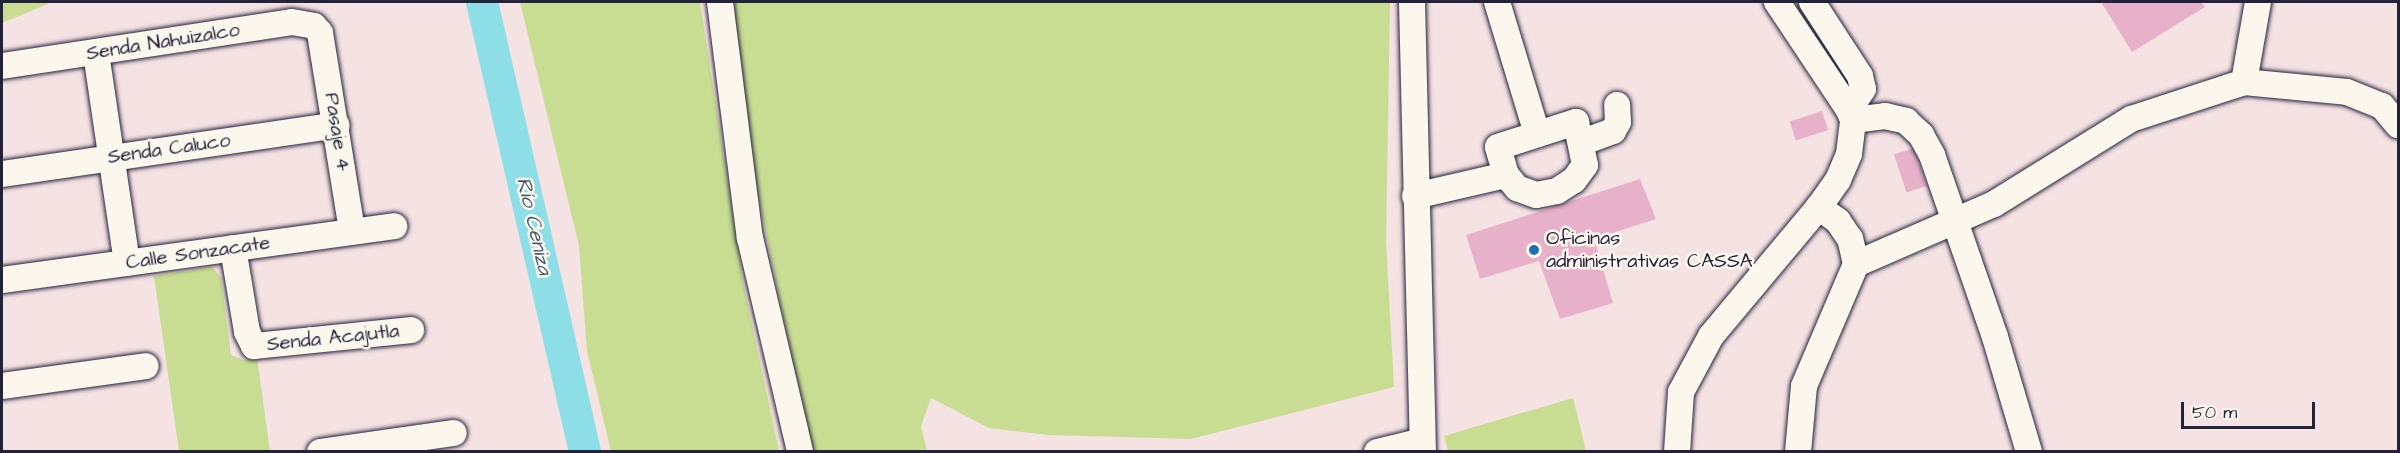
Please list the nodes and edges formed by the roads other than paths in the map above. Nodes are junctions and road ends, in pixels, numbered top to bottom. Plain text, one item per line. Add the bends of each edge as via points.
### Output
1 (720, 2) edge
2 (1412, 2) edge
3 (1497, 2) edge
4 (1777, 2) edge
5 (1812, 2) edge
6 (2258, 2) edge
7 (320, 33) joint
8 (96, 53) junction
9 (2, 66) edge
10 (2244, 82) junction
11 (1617, 105) dead end
12 (1851, 115) junction
13 (336, 125) junction
14 (2398, 125) edge
15 (1537, 134) junction
16 (1583, 142) junction
17 (110, 158) junction
18 (2, 174) edge
19 (1506, 175) junction
20 (1415, 196) junction
21 (1819, 207) junction
22 (1956, 223) junction
23 (394, 226) dead end
24 (352, 231) junction
25 (233, 248) junction
26 (127, 263) junction
27 (1856, 264) junction
28 (2, 280) edge
29 (411, 330) dead end
30 (146, 366) dead end
31 (2, 386) edge
32 (454, 433) dead end
33 (1422, 446) edge
34 (323, 451) edge
35 (800, 452) edge
36 (1377, 452) edge
37 (1677, 452) edge
38 (1798, 452) edge
39 (2029, 452) edge

1 - 35 street via 750,238
2 - 20 street
3 - 15 street
4 - 12 street
5 - 12 street via 1860,76 1863,89
6 - 10 street
7 - 8 street, Senda Nahuizalco via 305,22 292,22
7 - 13 street, Pasaje 4
8 - 9 street, Senda Nahuizalco
8 - 17 street
10 - 14 street via 2347,92 2382,106
10 - 22 street via 2131,119 1995,204
11 - 16 street via 1618,122 1613,132
12 - 21 street via 1849,154 1838,180
12 - 22 street via 1906,121 1921,135
13 - 17 street, Senda Caluco
13 - 24 street, Pasaje 4
15 - 16 street via 1576,122
15 - 19 street via 1498,147
16 - 19 street via 1584,165 1574,180 1557,190 1536,195 1518,188
17 - 18 street, Senda Caluco
17 - 26 street
19 - 20 street
20 - 33 street
21 - 27 street via 1838,221 1850,239
21 - 37 street via 1711,336 1681,392
22 - 27 street
22 - 39 street
23 - 24 street, Calle Sonzacate
24 - 25 street, Calle Sonzacate
25 - 26 street, Calle Sonzacate
25 - 29 street, Senda Acajutla via 247,332 254,346
26 - 28 street, Calle Sonzacate
27 - 38 street via 1804,386
30 - 31 street
32 - 34 street
33 - 36 street

